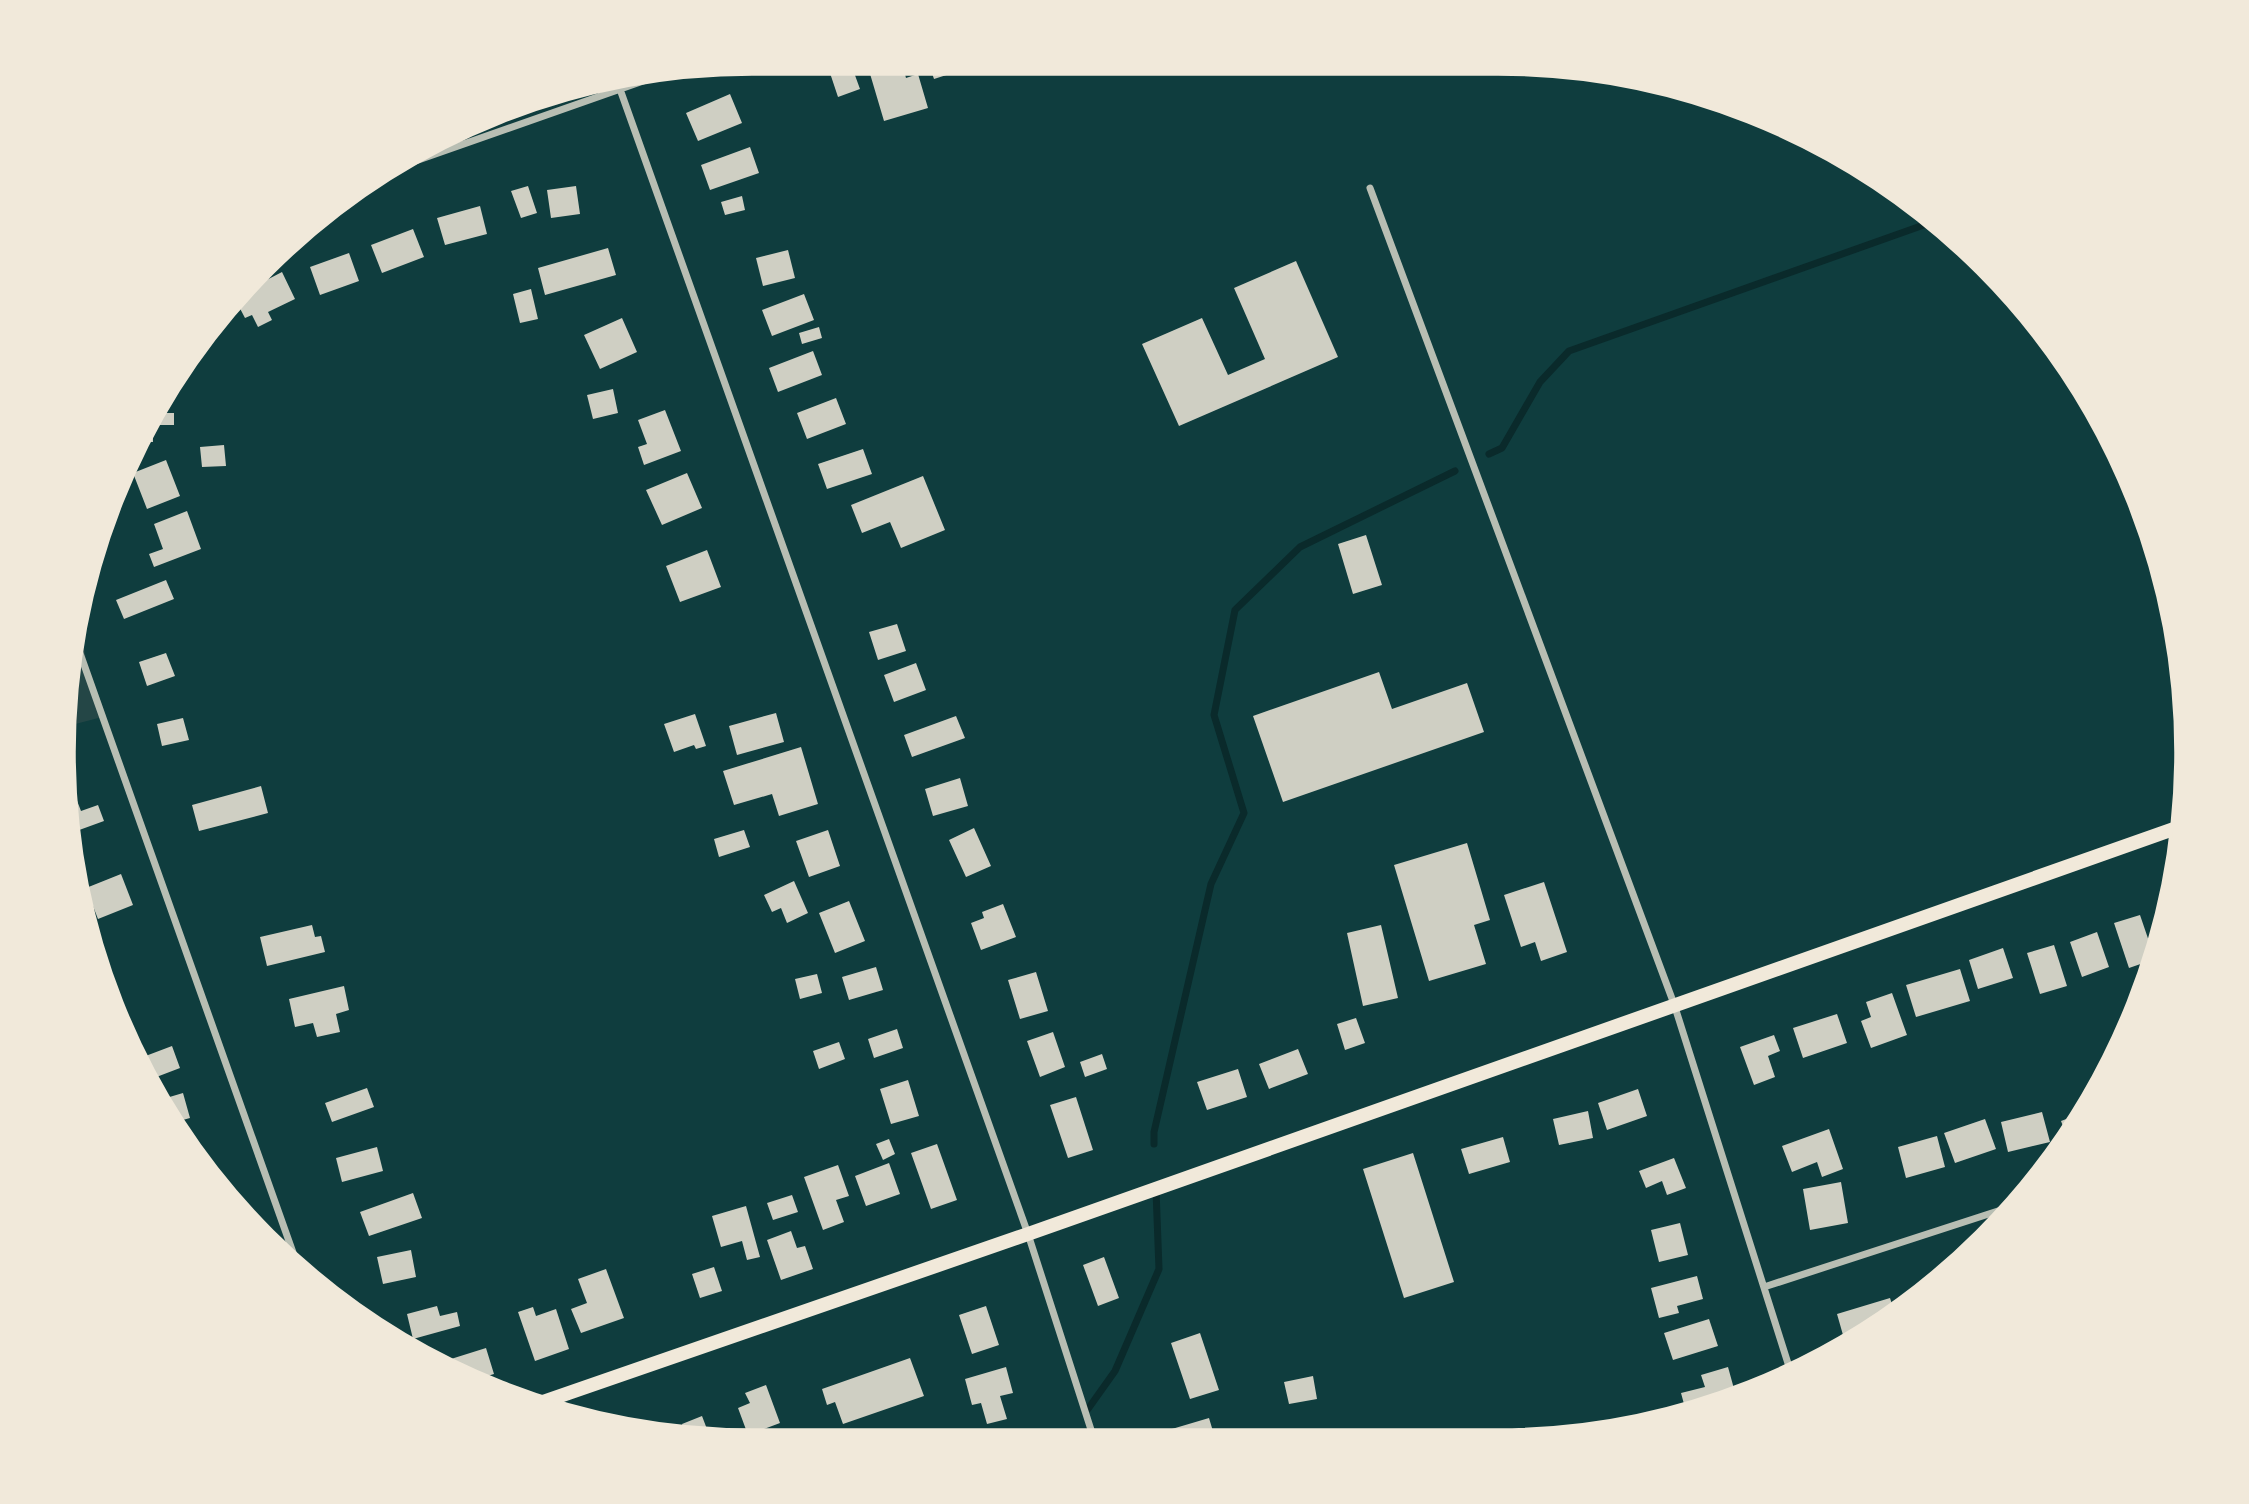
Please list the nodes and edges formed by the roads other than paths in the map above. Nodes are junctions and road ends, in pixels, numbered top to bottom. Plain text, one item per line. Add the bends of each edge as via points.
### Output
1 (637, 84) edge
2 (620, 90) junction
3 (422, 159) edge
4 (1370, 188) dead end
5 (81, 655) edge
6 (2171, 830) edge
7 (1674, 1004) junction
8 (1995, 1212) edge
9 (1028, 1234) junction
10 (294, 1252) edge
11 (1764, 1287) junction
12 (1788, 1365) edge
13 (551, 1399) edge
14 (1091, 1430) edge

1 - 2 street
2 - 3 street
2 - 9 street
4 - 7 street
5 - 10 street
6 - 7 main road
7 - 9 main road
7 - 11 street
8 - 11 street
9 - 13 main road
9 - 14 street
11 - 12 street

